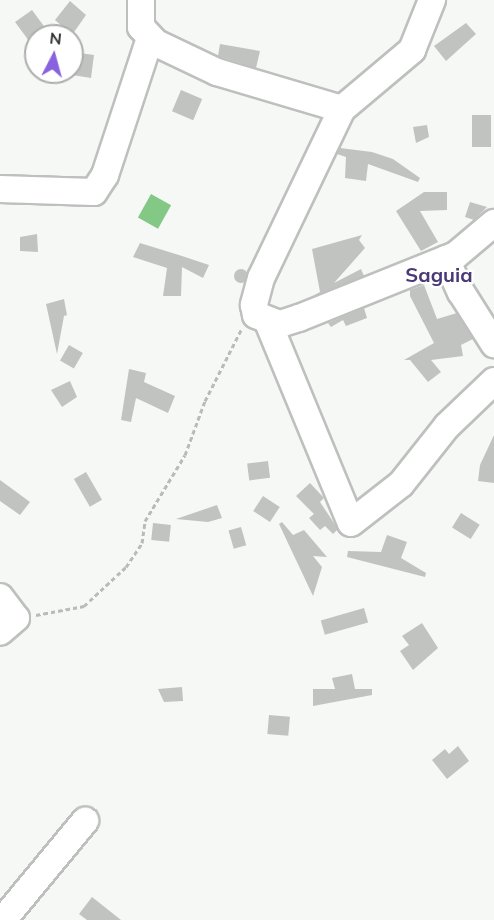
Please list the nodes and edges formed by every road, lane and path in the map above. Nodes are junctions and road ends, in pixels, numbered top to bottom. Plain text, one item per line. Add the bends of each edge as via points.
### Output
1 (141, 0) edge
2 (432, 0) edge
3 (150, 38) junction
4 (342, 109) junction
5 (0, 189) edge
6 (494, 223) edge
7 (446, 259) junction
8 (261, 314) junction
9 (494, 344) edge
10 (494, 381) edge
11 (0, 597) edge
12 (8, 625) edge
13 (85, 821) dead end
14 (3, 920) edge

1 - 3 street via 141,27
2 - 4 street via 412,50
3 - 4 street via 217,72
3 - 5 street via 105,175 94,192
4 - 8 street via 284,224
6 - 7 street
7 - 8 street via 280,324
7 - 9 street
8 - 10 street via 351,523 401,484 447,426
8 - 12 path via 205,401 185,455 145,521 142,543 126,567 84,606
11 - 12 street
13 - 14 street

